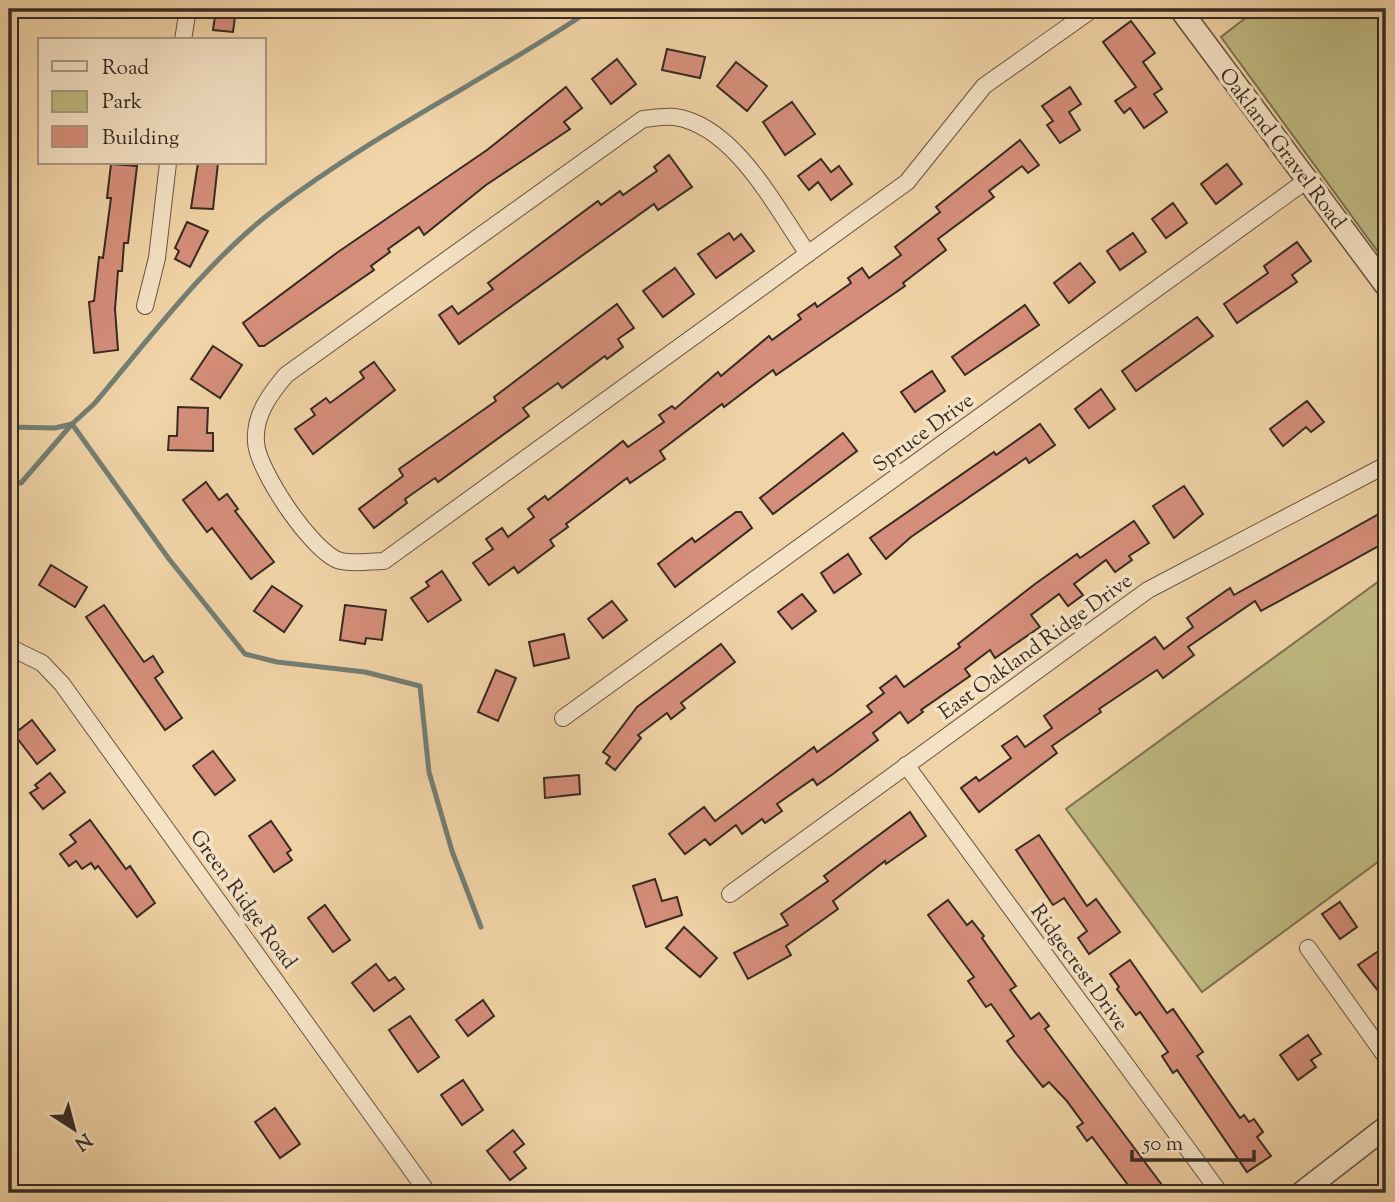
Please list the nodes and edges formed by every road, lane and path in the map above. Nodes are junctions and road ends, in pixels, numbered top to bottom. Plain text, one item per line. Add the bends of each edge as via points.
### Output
1 (188, 9) edge
2 (1093, 9) edge
3 (1180, 9) edge
4 (183, 38) edge
5 (168, 164) edge
6 (1307, 180) junction
7 (808, 254) junction
8 (1386, 286) edge
9 (145, 306) dead end
10 (1386, 465) edge
11 (9, 647) edge
12 (563, 718) dead end
13 (906, 765) junction
14 (730, 894) dead end
15 (1308, 948) dead end
16 (1386, 1057) edge
17 (1386, 1127) edge
18 (428, 1193) edge
19 (1220, 1193) edge
20 (1301, 1193) edge

1 - 4 street
2 - 7 street via 984,86 907,181
3 - 6 street, Oakland Gravel Road
5 - 9 street via 157,258
6 - 8 street, Oakland Gravel Road
6 - 12 street, Spruce Drive
7 - 7 street via 384,562 339,561 312,539 269,480 256,442 263,403 286,375 643,119 675,117 709,129 740,157
10 - 13 street, East Oakland Ridge Drive via 1148,590
11 - 18 street, Green Ridge Road via 41,663 62,684
13 - 14 street, East Oakland Ridge Drive
13 - 19 street, Ridgecrest Drive
15 - 16 street
17 - 20 street

